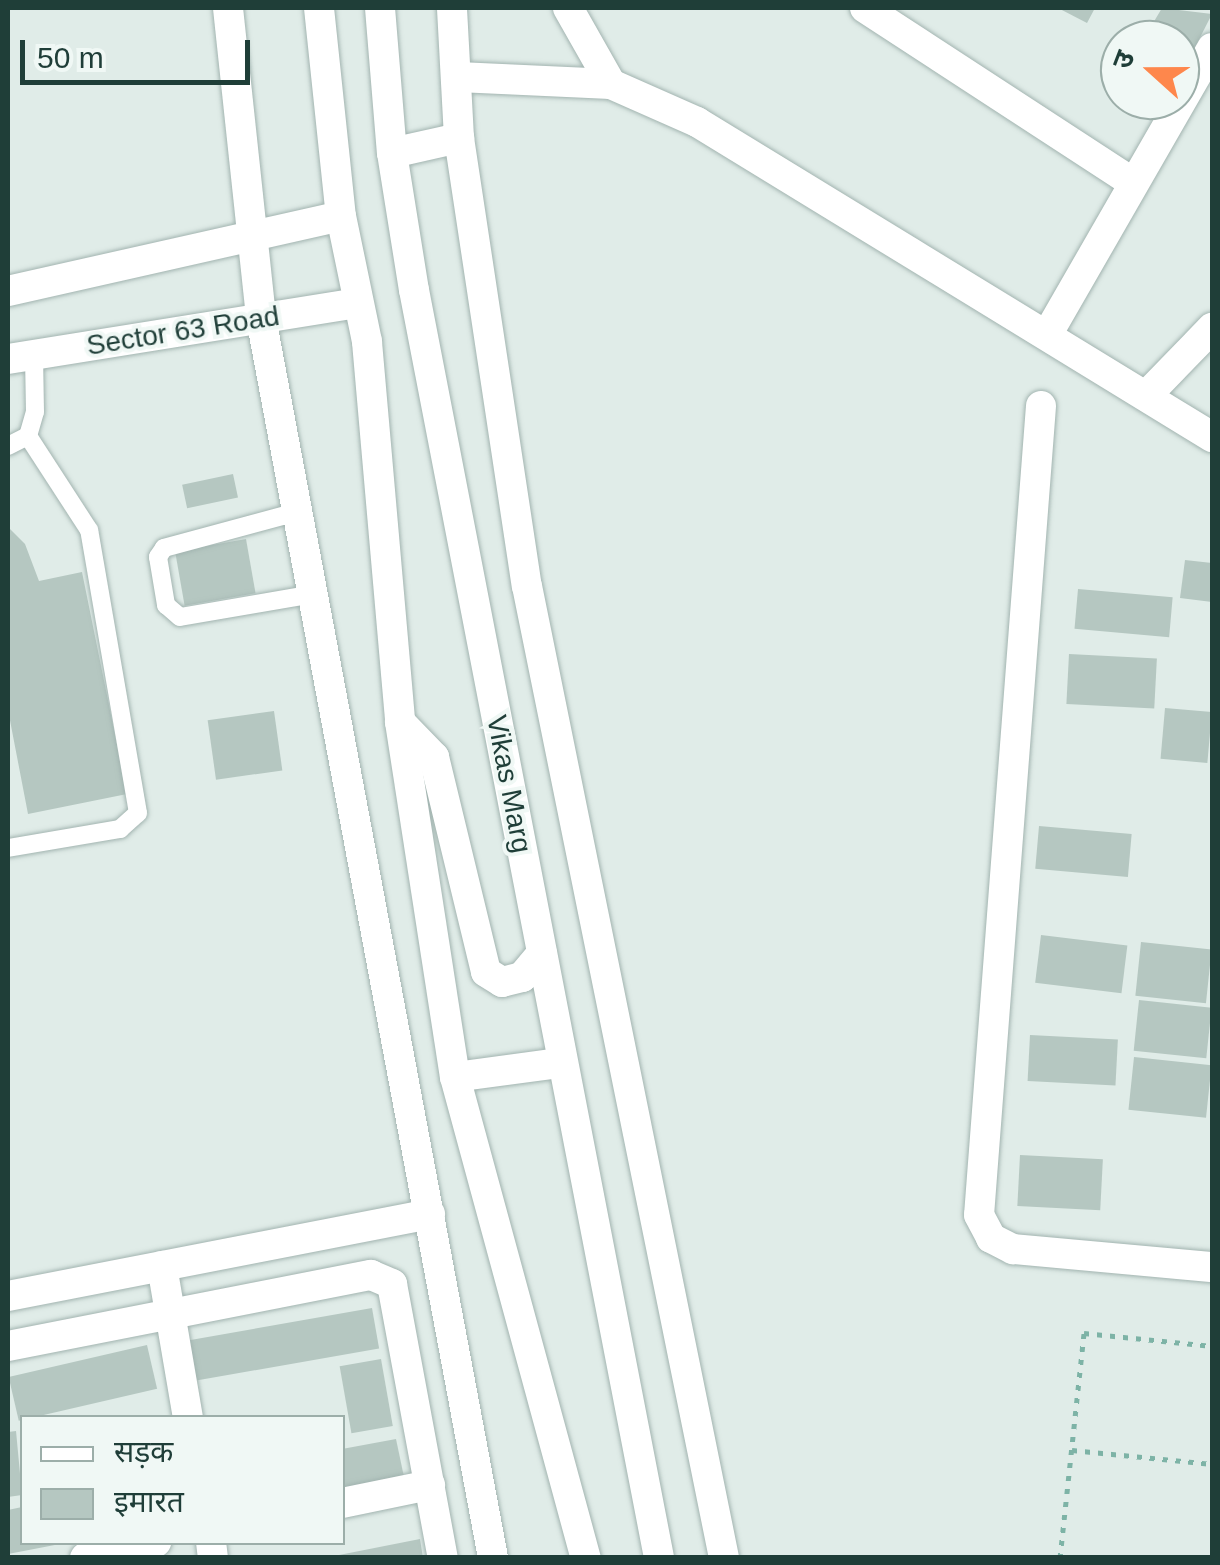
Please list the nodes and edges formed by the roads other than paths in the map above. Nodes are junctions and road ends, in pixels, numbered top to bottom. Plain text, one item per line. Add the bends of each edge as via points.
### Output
1 (228, 8) edge
2 (318, 8) edge
3 (380, 8) edge
4 (452, 8) edge
5 (568, 8) edge
6 (866, 8) edge
7 (1212, 48) edge
8 (458, 77) junction
9 (611, 84) junction
10 (459, 138) junction
11 (392, 153) junction
12 (1133, 184) junction
13 (341, 216) junction
14 (251, 241) junction
15 (8, 291) edge
16 (358, 302) junction
17 (261, 318) junction
18 (1212, 328) edge
19 (1047, 335) junction
20 (21, 357) edge
21 (1146, 396) junction
22 (1041, 406) dead end
23 (28, 436) junction
24 (1212, 437) edge
25 (8, 446) edge
26 (297, 512) junction
27 (313, 594) junction
28 (400, 722) junction
29 (8, 848) edge
30 (542, 954) junction
31 (560, 1063) junction
32 (455, 1077) junction
33 (430, 1214) junction
34 (162, 1266) junction
35 (1212, 1266) edge
36 (8, 1296) edge
37 (170, 1319) junction
38 (8, 1346) edge
39 (187, 1415) edge
40 (430, 1485) junction
41 (345, 1502) edge
42 (143, 1545) edge
43 (581, 1549) edge
44 (85, 1558) edge
45 (443, 1558) edge
46 (493, 1558) edge
47 (659, 1558) edge
48 (724, 1558) edge

1 - 14 street
2 - 13 street
3 - 11 street, Vikas Marg
4 - 8 street
5 - 9 street
6 - 12 street
7 - 12 street
8 - 9 street
8 - 10 street
9 - 19 street via 698,122
10 - 11 street
10 - 48 street via 528,586
11 - 30 street, Vikas Marg
12 - 19 street
13 - 14 street
13 - 16 street
14 - 15 street
14 - 17 street
16 - 17 street, Sector 63 Road
16 - 28 street via 368,342
17 - 20 street, Sector 63 Road
17 - 26 street
18 - 21 street
19 - 21 street
20 - 23 lane via 37,399
21 - 24 street
22 - 35 street via 979,1215 991,1238 1012,1250
23 - 25 lane
23 - 29 lane via 88,530 138,812 120,829
26 - 27 street
26 - 27 lane via 164,548 158,557 166,605 180,616
27 - 33 street
28 - 30 street via 434,757 486,972 502,982 522,977
28 - 32 street
30 - 31 street, Vikas Marg
31 - 32 street
31 - 47 street, Vikas Marg
32 - 43 street
33 - 34 street
33 - 46 street
34 - 36 street
34 - 37 street
37 - 38 street
37 - 39 street
37 - 40 street via 370,1276 392,1284
40 - 41 street
40 - 45 street
42 - 44 street

